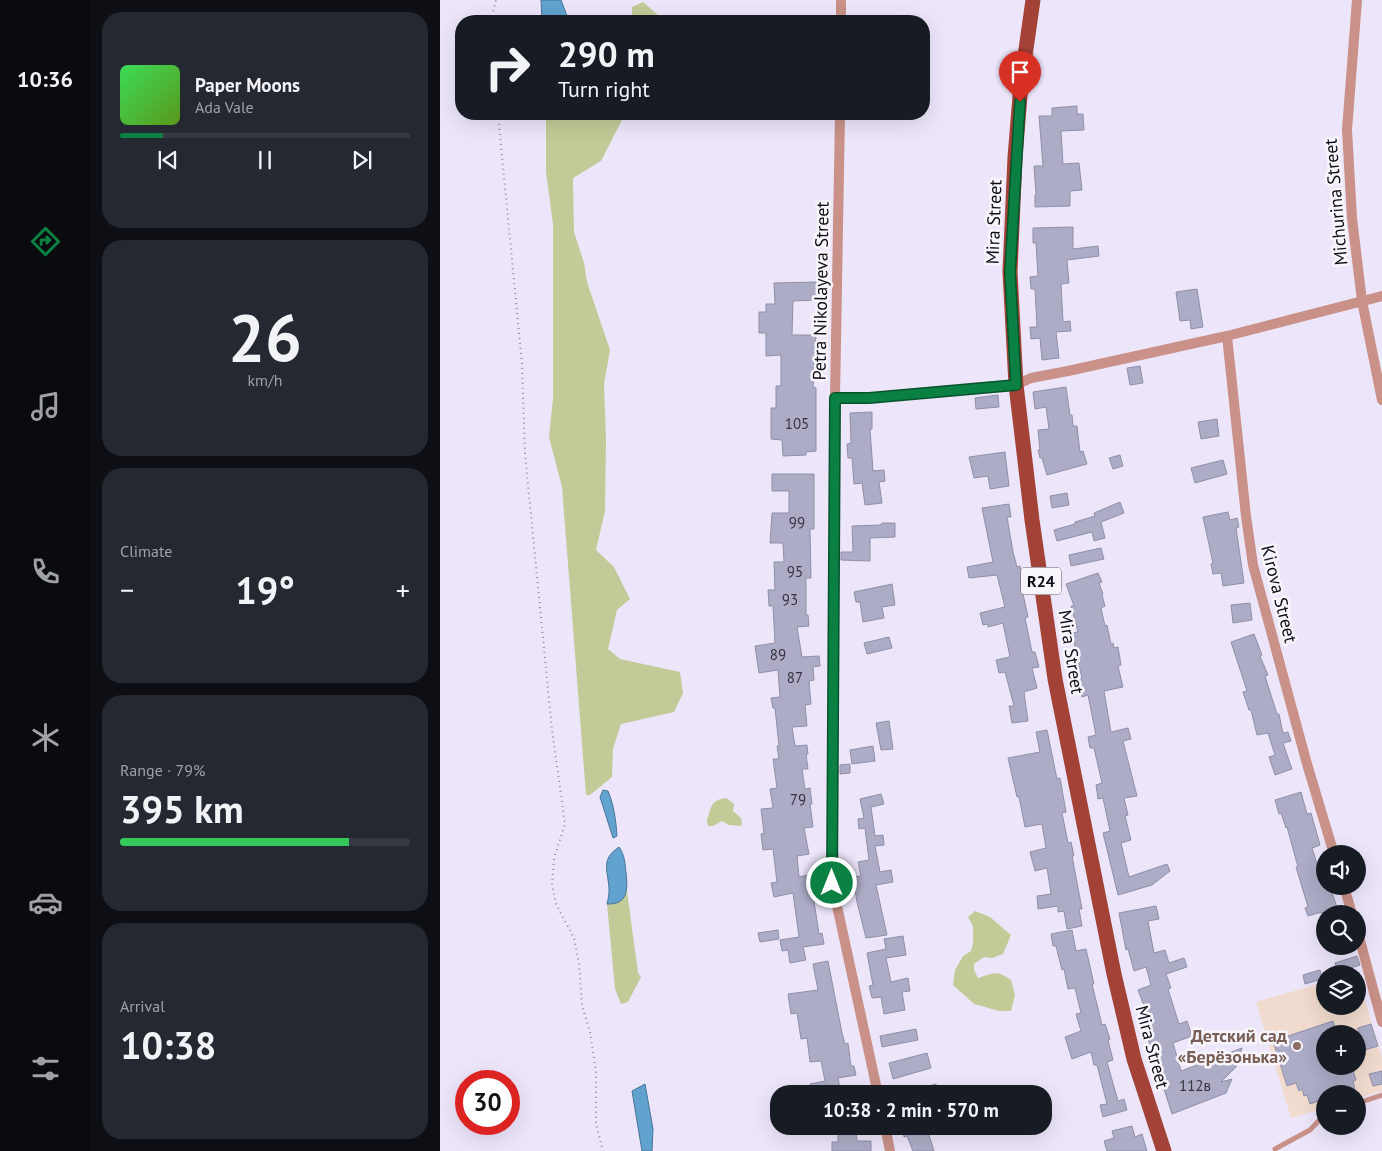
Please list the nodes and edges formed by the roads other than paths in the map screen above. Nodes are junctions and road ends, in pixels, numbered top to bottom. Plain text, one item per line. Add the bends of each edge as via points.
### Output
1 (841, 0) edge
2 (1033, 0) edge
3 (1356, 0) edge
4 (841, 15) edge
5 (840, 120) edge
6 (1382, 296) edge
7 (1362, 301) junction
8 (1227, 336) junction
9 (1016, 385) junction
10 (835, 398) junction
11 (1382, 400) edge
12 (1331, 845) edge
13 (1364, 955) edge
14 (1382, 1022) edge
15 (876, 1085) edge
16 (1382, 1095) edge
17 (1366, 1100) edge
18 (1316, 1124) edge
19 (887, 1135) edge
20 (1275, 1149) dead end
21 (890, 1151) edge
22 (1164, 1151) edge

1 - 4 street
2 - 9 main road, Mira Street / R24 via 1015,157 1010,272
3 - 7 street, Michurina Street via 1347,130 1352,218
5 - 10 street, Petra Nikolayeva Street
6 - 7 street
7 - 8 street
7 - 11 street, Michurina Street
8 - 9 street via 1031,378
8 - 12 street, Kirova Street via 1253,565
9 - 10 street
9 - 22 main road, Mira Street / R24 via 1055,679 1114,974 1134,1059
10 - 15 street, Petra Nikolayeva Street via 832,883
13 - 14 street
16 - 17 lane
18 - 20 lane
19 - 21 street

